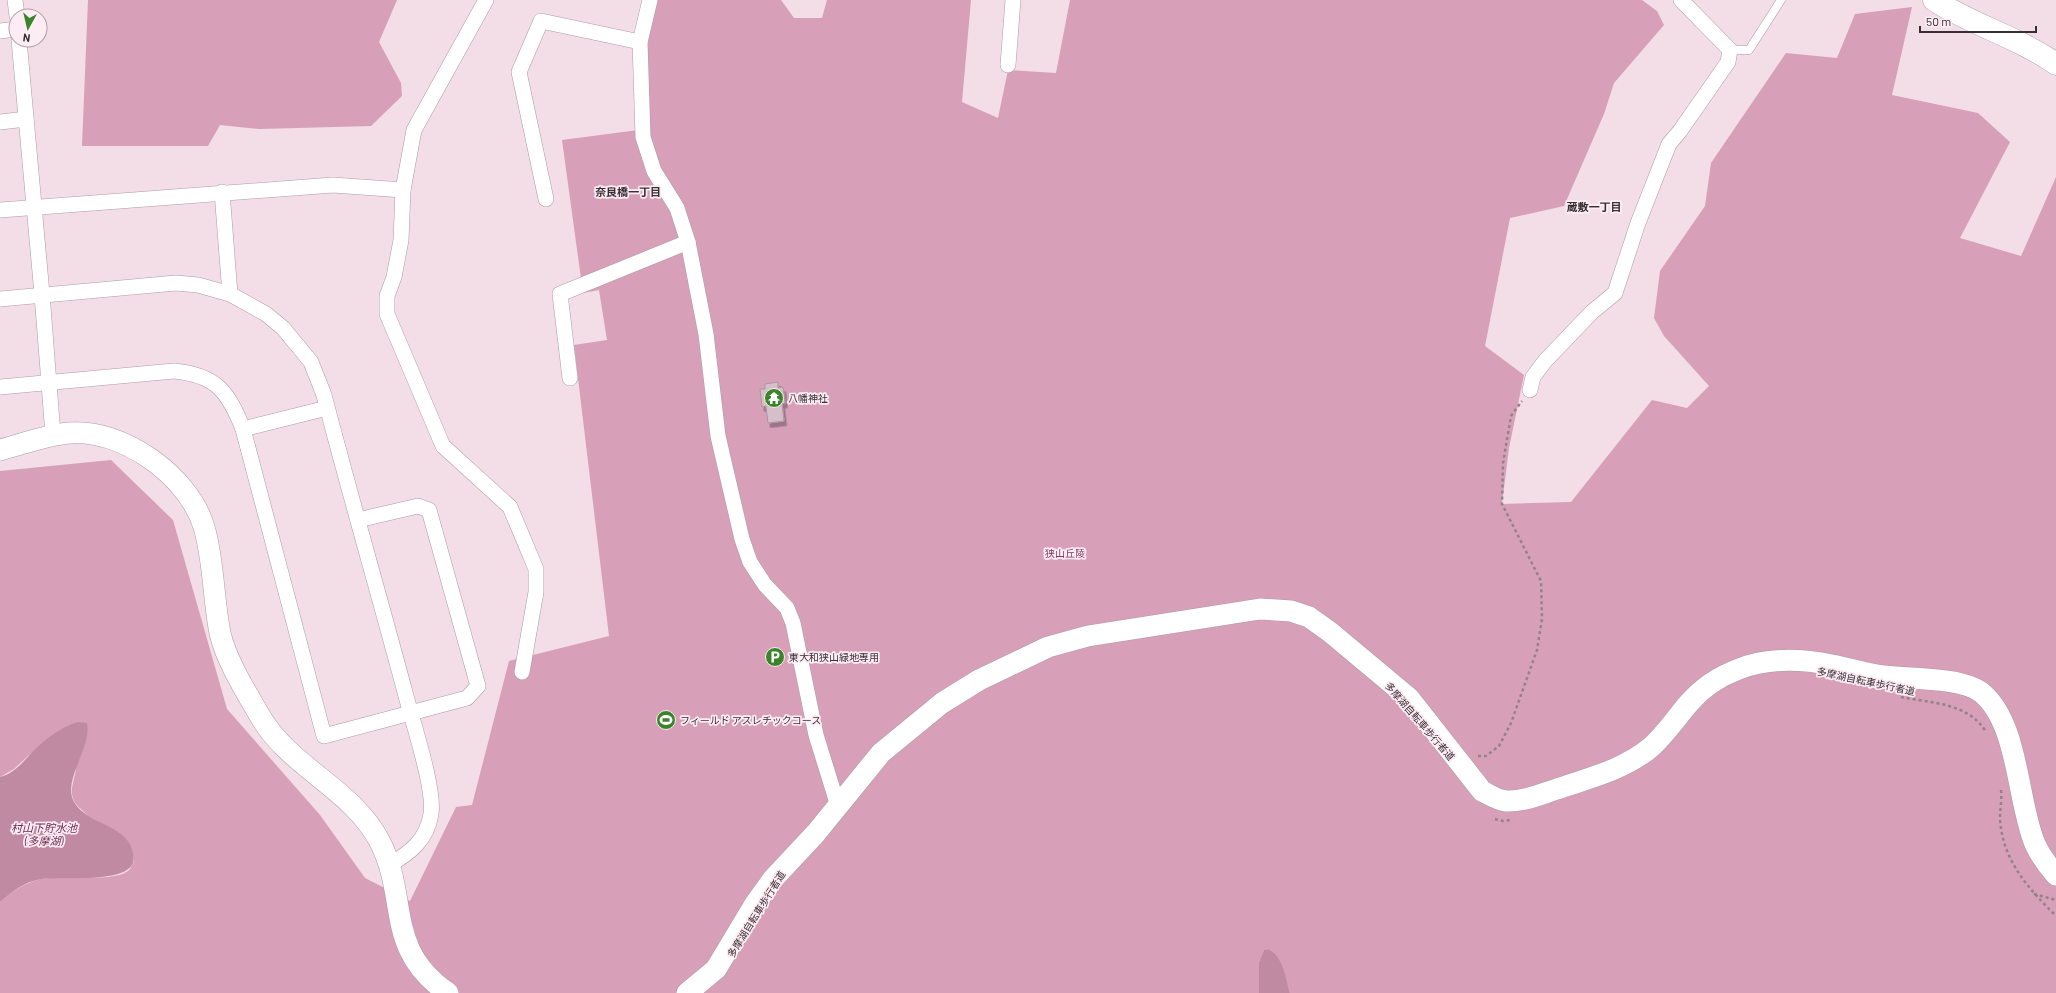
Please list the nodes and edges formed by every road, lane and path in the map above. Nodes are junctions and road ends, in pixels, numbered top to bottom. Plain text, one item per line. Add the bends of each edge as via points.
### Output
1 (486, 0) edge
2 (650, 0) edge
3 (1013, 0) edge
4 (1681, 0) edge
5 (1781, 0) edge
6 (1934, 0) edge
7 (640, 42) junction
8 (20, 48) edge
9 (1730, 50) junction
10 (2056, 64) edge
11 (1008, 65) dead end
12 (26, 119) junction
13 (0, 122) edge
14 (403, 190) junction
15 (222, 192) junction
16 (546, 199) dead end
17 (34, 206) junction
18 (0, 210) edge
19 (688, 242) junction
20 (42, 294) junction
21 (230, 294) junction
22 (0, 299) edge
23 (570, 378) dead end
24 (48, 383) junction
25 (0, 387) edge
26 (1530, 390) joint
27 (327, 408) junction
28 (242, 429) junction
29 (53, 435) junction
30 (0, 450) edge
31 (358, 520) junction
32 (522, 672) dead end
33 (1900, 697) dead end
34 (411, 714) junction
35 (1987, 736) dead end
36 (1476, 756) dead end
37 (2001, 782) dead end
38 (838, 806) junction
39 (1493, 818) dead end
40 (1515, 820) dead end
41 (389, 865) junction
42 (2056, 875) edge
43 (2034, 894) junction
44 (2056, 900) edge
45 (2056, 916) edge
46 (448, 993) edge
47 (687, 993) edge

1 - 14 street via 414,130
2 - 7 street
3 - 11 street
4 - 9 street
5 - 9 lane via 1749,50
6 - 10 main road via 1960,16 2027,46
7 - 16 street via 541,21 520,72
7 - 19 street via 643,137 654,171 677,208
8 - 12 street
9 - 26 street via 1728,62 1670,144 1638,223 1615,293 1592,312 1544,361 1533,377
12 - 13 street
12 - 17 street
14 - 15 street via 333,185
14 - 32 street via 401,240 394,277 387,296 387,314 443,446 510,507 536,569 536,592
15 - 17 street
15 - 21 street
17 - 18 street
17 - 20 street
19 - 23 street via 560,294
19 - 38 street via 705,327 718,436 742,539 750,562 765,585 787,608 793,623 816,735
20 - 21 street via 176,283 198,285
20 - 22 street
20 - 24 street
21 - 27 street via 266,314 284,328 296,342 311,362
24 - 25 street
24 - 28 street via 150,372 193,373 205,378 225,393 234,405
24 - 29 street
26 - 36 path via 1511,416 1503,463 1502,504 1541,581 1542,618 1537,650 1511,723 1499,746 1486,756
27 - 28 street
27 - 31 street
28 - 34 street via 324,736
29 - 30 street
29 - 41 street via 71,432 108,437 161,465 182,485 204,525 224,646 260,717 276,740 356,810 379,842
31 - 34 street
31 - 34 street via 418,506 429,510 478,686 467,698
33 - 35 path, 多摩湖自転車歩行者道 via 1958,708 1975,718
34 - 41 street via 428,785 431,813 421,840 409,854
37 - 43 path via 2000,819 2005,846 2012,863
38 - 42 street via 881,752 900,736 942,703 1013,662 1048,647 1088,636 1260,609 1275,609 1309,617 1336,636 1409,698 1482,791 1498,800 1532,797 1603,774 1633,760 1662,736 1704,689 1740,668 1767,662 1809,662 1881,676 1965,684 1981,692 2001,720 2011,747 2035,844
38 - 47 street via 773,879 716,969
39 - 40 path via 1503,821
41 - 46 street via 402,931 411,954 421,969
43 - 44 path
43 - 45 path

